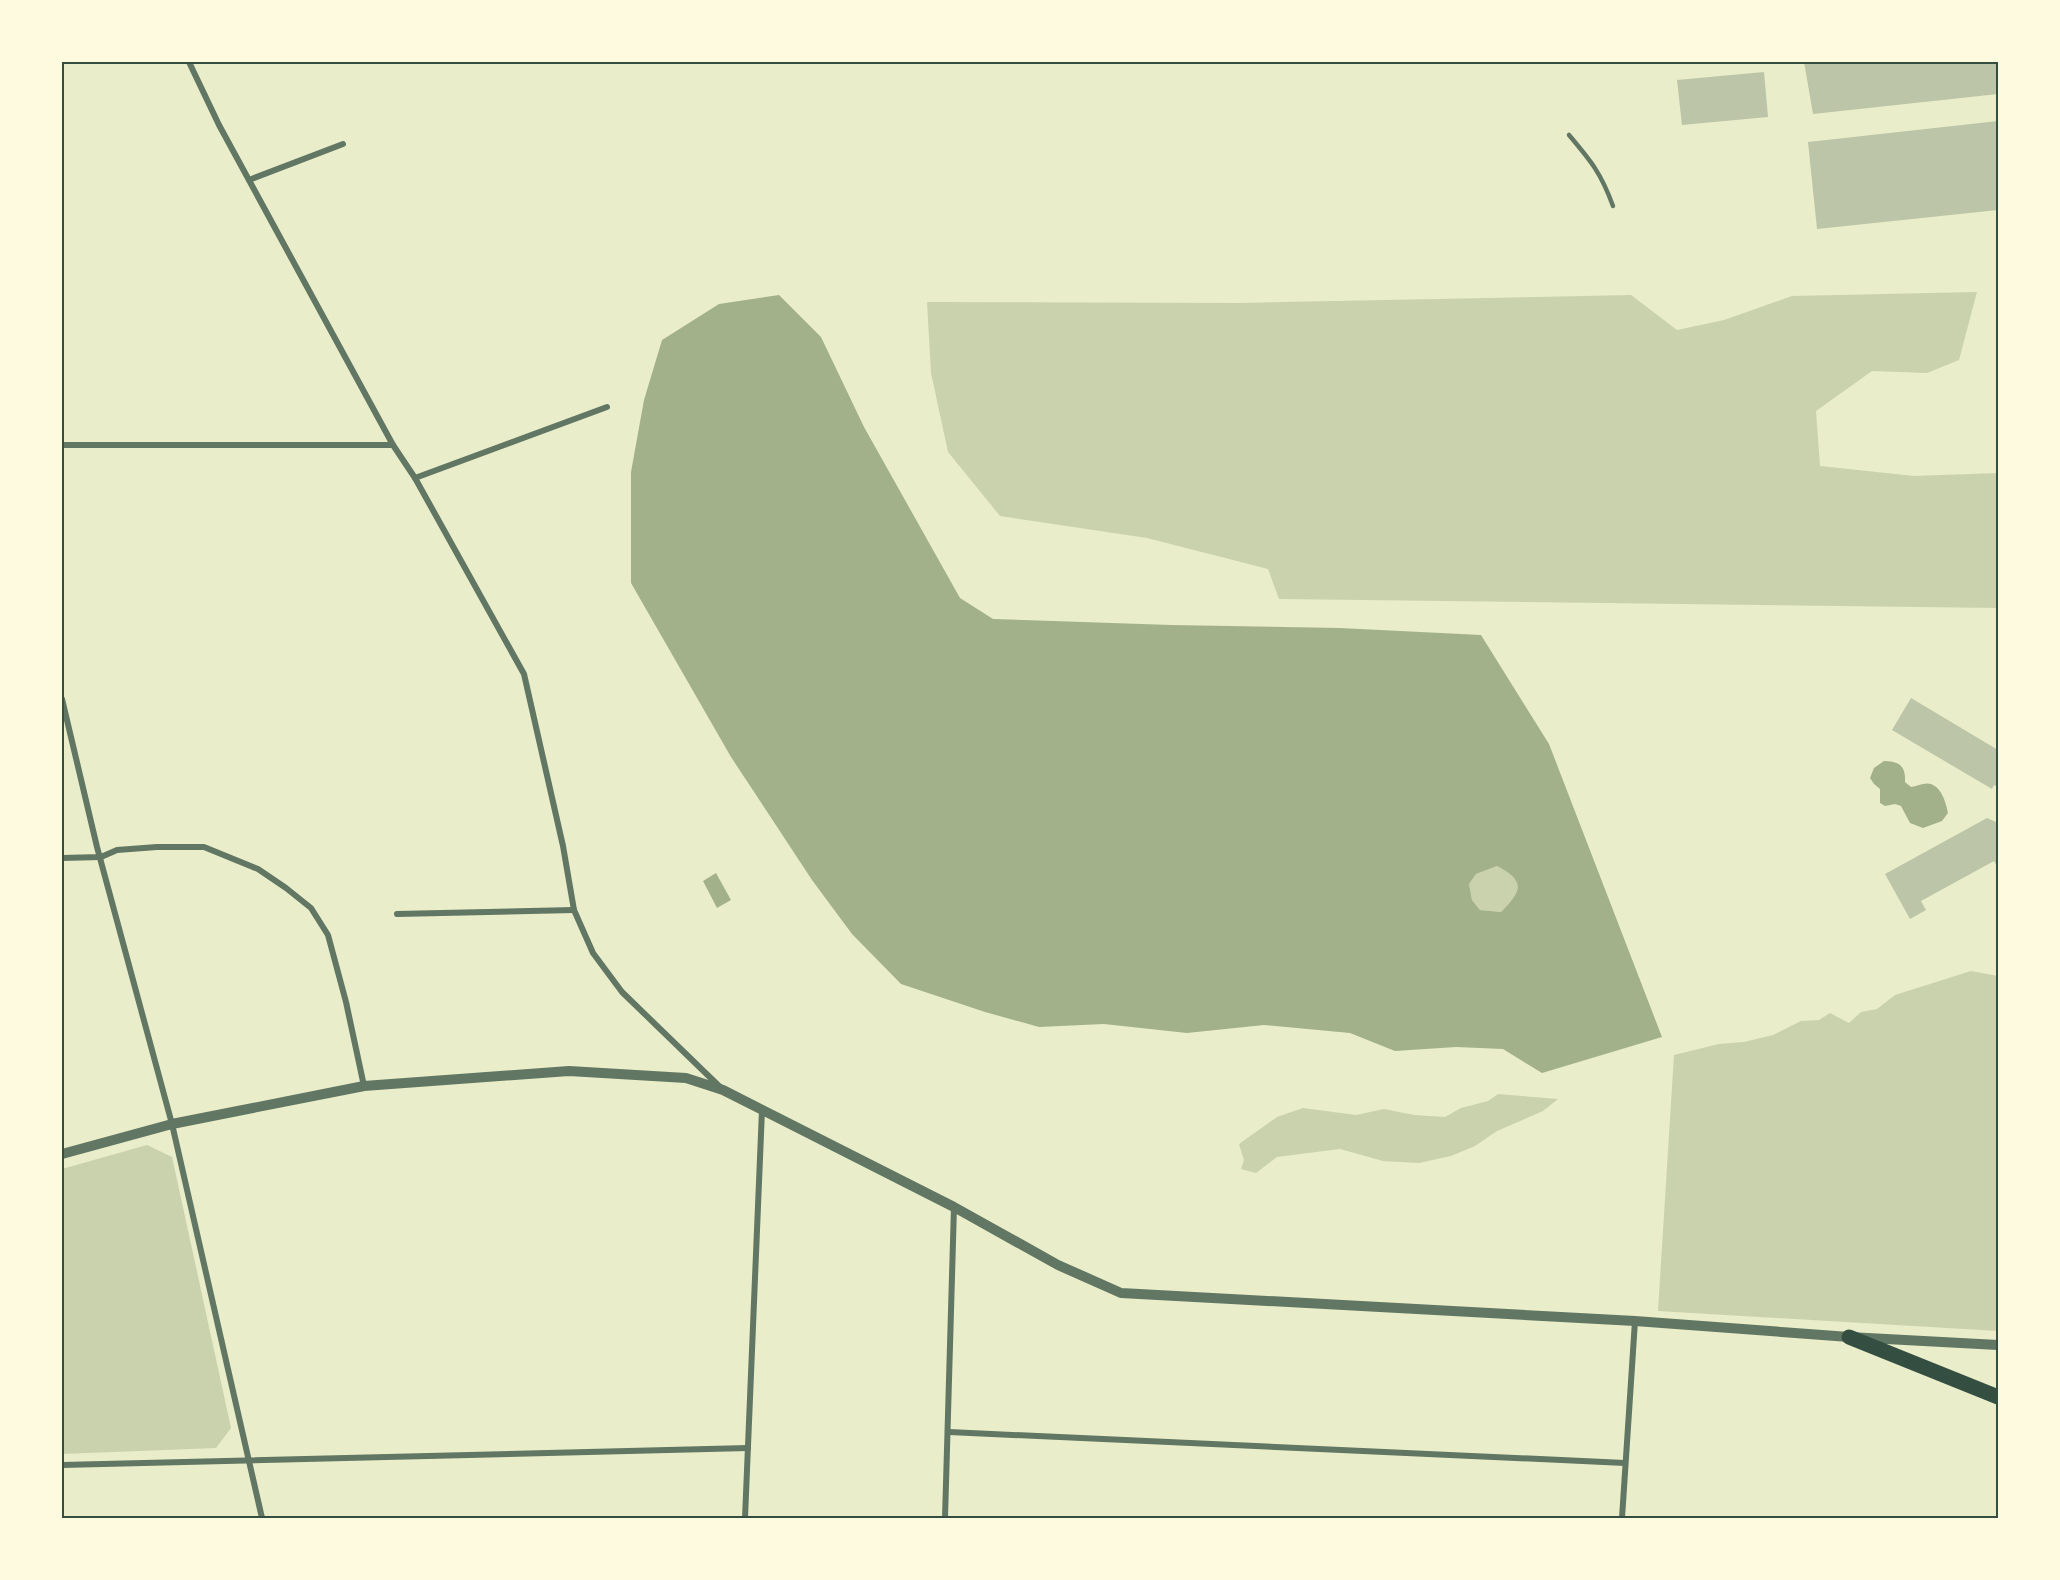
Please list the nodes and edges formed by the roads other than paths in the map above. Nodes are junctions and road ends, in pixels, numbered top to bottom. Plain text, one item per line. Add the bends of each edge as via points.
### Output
1 (189, 62) edge
2 (1569, 135) dead end
3 (343, 144) dead end
4 (249, 180) junction
5 (1613, 206) dead end
6 (607, 407) dead end
7 (62, 445) edge
8 (393, 445) junction
9 (415, 478) junction
10 (62, 699) edge
11 (101, 857) junction
12 (62, 858) edge
13 (574, 910) junction
14 (397, 914) dead end
15 (364, 1086) junction
16 (723, 1090) junction
17 (762, 1110) junction
18 (172, 1124) junction
19 (62, 1154) edge
20 (954, 1207) junction
21 (1635, 1321) junction
22 (1849, 1337) junction
23 (1998, 1345) edge
24 (1998, 1398) edge
25 (949, 1432) junction
26 (748, 1449) junction
27 (248, 1460) junction
28 (1624, 1463) junction
29 (62, 1465) edge
30 (262, 1518) edge
31 (745, 1518) edge
32 (945, 1518) edge
33 (1622, 1518) edge

1 - 4 street
2 - 5 lane via 1594,165
3 - 4 street
4 - 8 street
6 - 9 street
7 - 8 street
8 - 9 street
9 - 13 street via 524,674
10 - 11 street
11 - 12 street
11 - 15 street via 117,850 204,847 258,869 311,908 331,944
11 - 18 street
13 - 14 street
13 - 16 street via 593,953 622,992
15 - 16 street via 569,1071 686,1078
15 - 18 street
16 - 17 street
17 - 20 street
17 - 26 street
18 - 19 street
18 - 27 street
20 - 21 street via 1058,1265 1121,1293
20 - 25 street
21 - 22 street
21 - 28 street
22 - 23 street
22 - 24 main road
25 - 28 street
25 - 32 street
26 - 27 street
26 - 31 street
27 - 29 street
27 - 30 street
28 - 33 street

